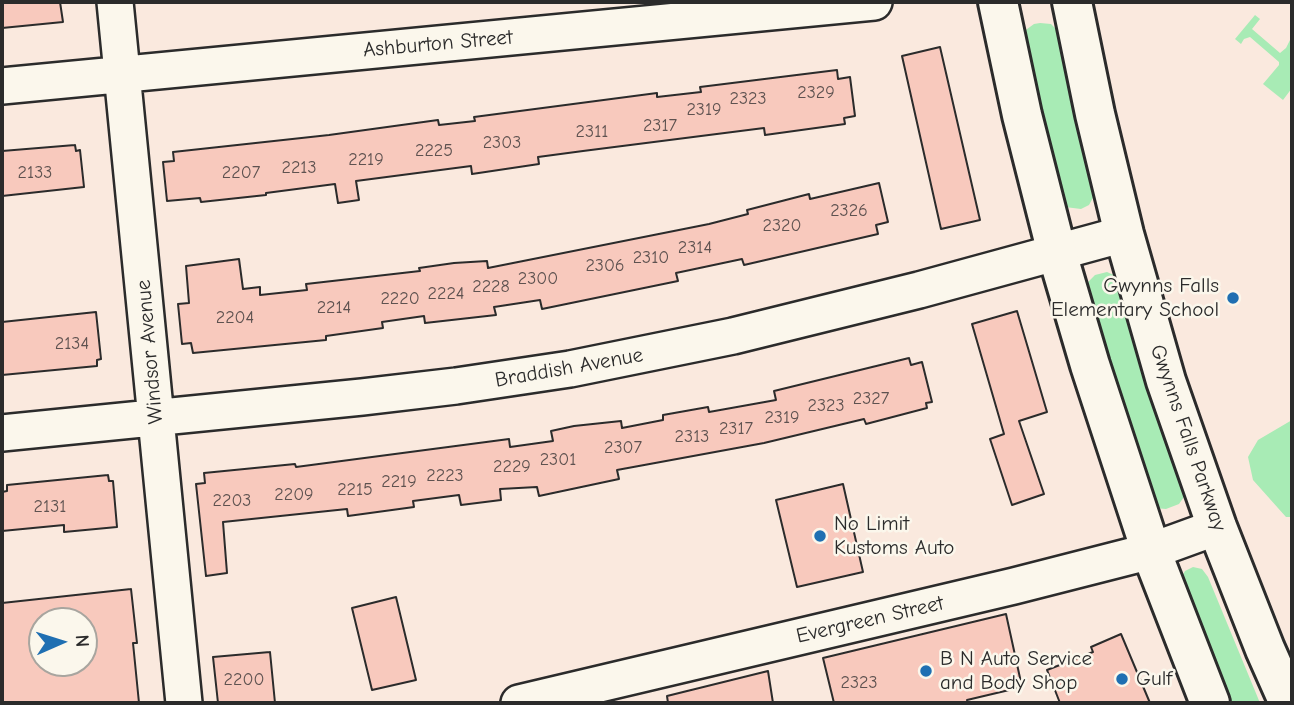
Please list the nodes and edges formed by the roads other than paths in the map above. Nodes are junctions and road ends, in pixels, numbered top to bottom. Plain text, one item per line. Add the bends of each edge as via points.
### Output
1 (115, 2) edge
2 (874, 2) edge
3 (998, 2) edge
4 (1072, 2) edge
5 (123, 74) junction
6 (2, 86) edge
7 (1124, 234) junction
8 (1057, 253) junction
9 (156, 417) junction
10 (2, 433) edge
11 (1217, 527) junction
12 (1151, 551) junction
13 (184, 703) edge
14 (519, 703) edge
15 (1210, 703) edge
16 (1289, 703) edge

1 - 5 street, Windsor Avenue
2 - 5 street, Ashburton Street
3 - 8 main road
4 - 7 main road, Gwynns Falls Parkway
5 - 6 street, Ashburton Street
5 - 9 street, Windsor Avenue
7 - 8 street, Braddish Avenue
7 - 11 main road, Gwynns Falls Parkway via 1166,381
8 - 9 street, Braddish Avenue via 733,336 570,369 362,397
8 - 12 main road
9 - 10 street, Braddish Avenue
9 - 13 street, Windsor Avenue
11 - 12 street, Evergreen Street
11 - 16 main road, Gwynns Falls Parkway
12 - 14 street, Evergreen Street
12 - 15 main road

